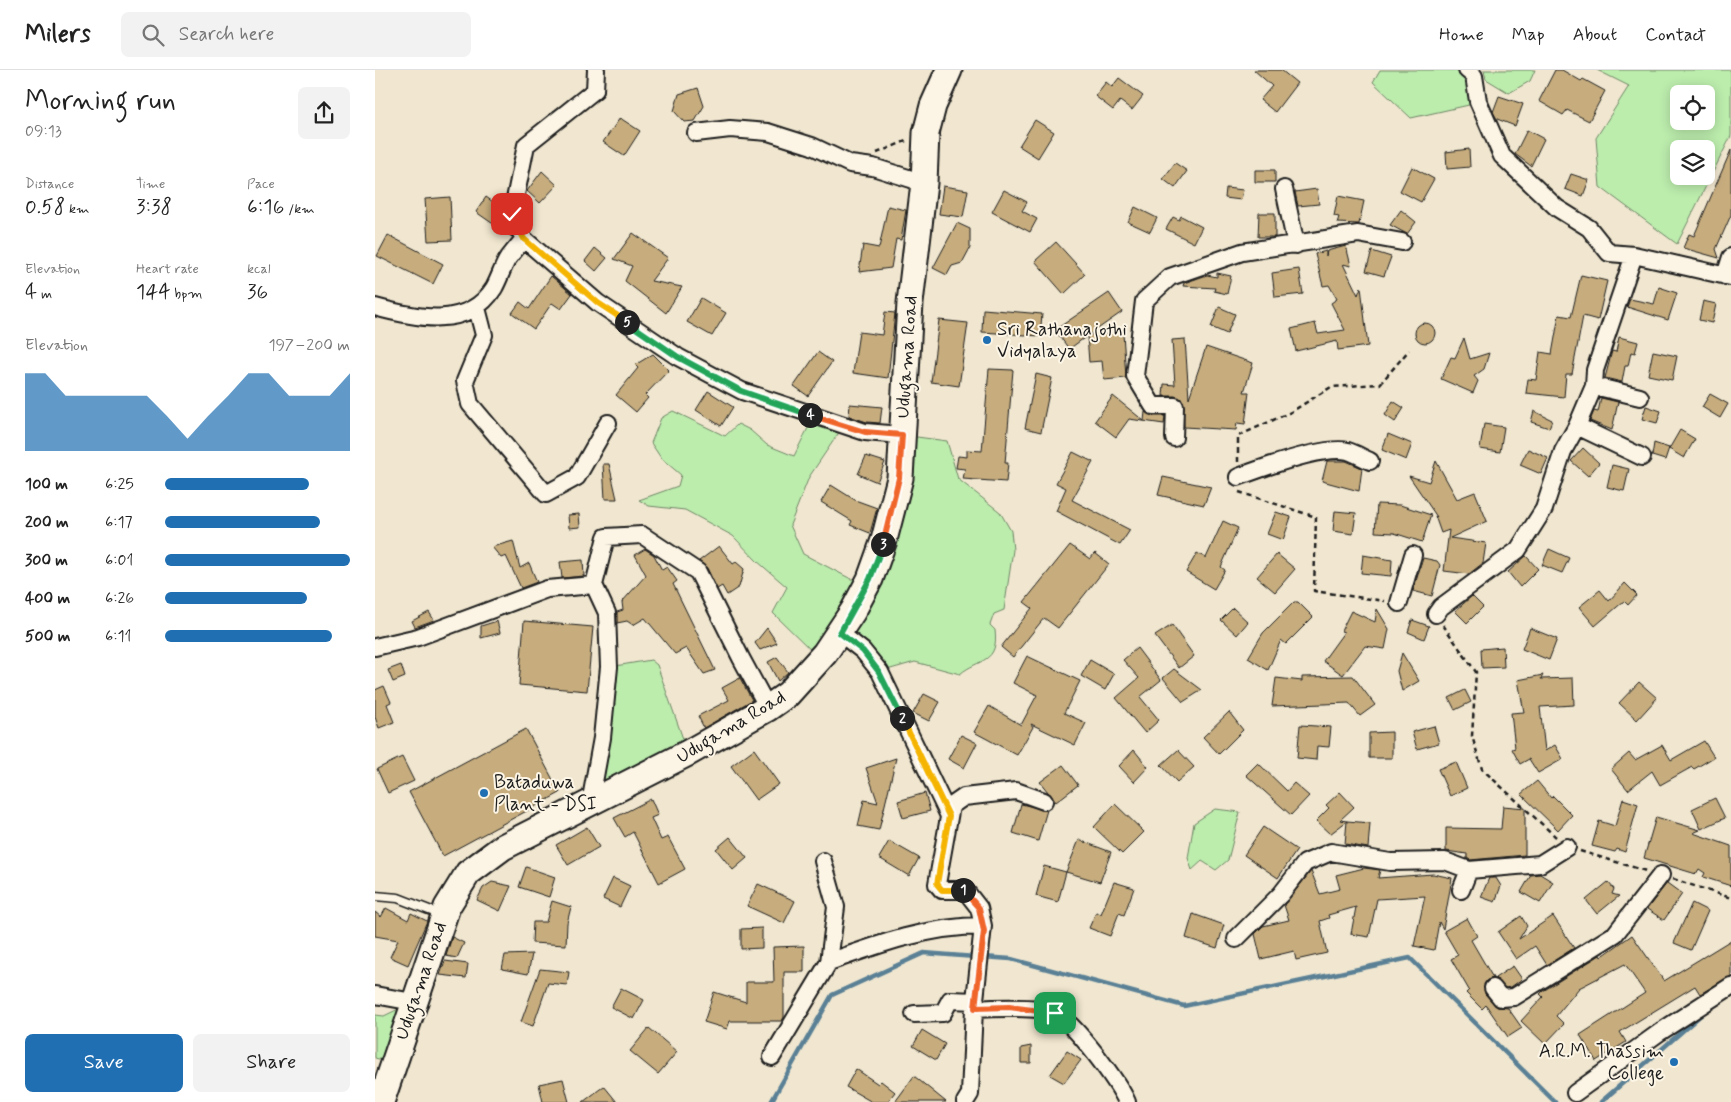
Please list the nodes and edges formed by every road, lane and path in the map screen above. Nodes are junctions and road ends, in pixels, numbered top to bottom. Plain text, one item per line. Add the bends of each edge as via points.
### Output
1 (596, 70) edge
2 (949, 70) edge
3 (1467, 70) edge
4 (926, 133) junction
5 (696, 134) dead end
6 (875, 154) dead end
7 (924, 183) junction
8 (1284, 189) dead end
9 (524, 239) junction
10 (1402, 242) dead end
11 (1296, 244) junction
12 (1634, 255) junction
13 (1731, 257) edge
14 (1728, 276) edge
15 (375, 307) edge
16 (477, 308) junction
17 (1409, 350) dead end
18 (1594, 386) junction
19 (1640, 397) dead end
20 (608, 424) dead end
21 (1577, 426) junction
22 (902, 435) junction
23 (1174, 438) dead end
24 (1641, 457) dead end
25 (1369, 462) dead end
26 (1237, 478) junction
27 (1413, 556) dead end
28 (594, 585) junction
29 (1399, 603) joint
30 (1436, 614) joint
31 (840, 633) junction
32 (375, 647) edge
33 (768, 708) junction
34 (1044, 801) dead end
35 (590, 804) junction
36 (949, 816) junction
37 (1567, 847) junction
38 (823, 860) dead end
39 (1469, 870) junction
40 (1661, 875) junction
41 (1461, 890) dead end
42 (375, 896) edge
43 (1731, 898) edge
44 (444, 916) junction
45 (983, 928) junction
46 (1235, 940) dead end
47 (829, 962) junction
48 (1731, 986) edge
49 (1493, 988) dead end
50 (375, 995) edge
51 (413, 1002) junction
52 (975, 1005) junction
53 (914, 1014) dead end
54 (773, 1057) dead end
55 (1575, 1093) dead end
56 (381, 1102) edge
57 (965, 1102) edge
58 (1127, 1102) edge

1 - 9 street via 595,90 526,145 512,214
2 - 4 main road, Udugama Road via 933,106
3 - 12 street via 1474,76 1478,101 1502,156 1557,208 1589,228 1609,253
4 - 6 path
4 - 7 main road, Udugama Road
5 - 7 street via 731,129 768,132 812,146 850,164 873,167
7 - 22 main road, Udugama Road via 910,303
8 - 11 street
9 - 16 street via 507,260 494,288
9 - 22 street via 598,303 678,357 741,391 865,432
10 - 11 street via 1358,234
11 - 23 street via 1242,252 1170,277 1144,301 1135,376 1153,406 1175,406
12 - 14 street
12 - 18 street via 1595,370
13 - 14 street
15 - 16 street via 429,318 451,316
16 - 20 street via 485,335 465,381 470,404 546,494 577,477
17 - 26 path via 1380,384 1331,387 1291,412 1238,436
18 - 19 street
18 - 21 street
21 - 24 street
21 - 30 street via 1563,451 1544,509 1518,550 1441,606
22 - 31 main road, Udugama Road via 899,478 884,540 870,579
25 - 26 street via 1348,451 1327,451
26 - 29 path via 1239,493 1316,517 1314,591
27 - 29 street
28 - 32 street via 547,589 419,637
28 - 33 street via 606,537 642,535 698,572
28 - 35 street via 607,613 609,667 602,738
30 - 37 path via 1477,672 1472,736 1482,769
31 - 33 main road, Udugama Road via 789,694
31 - 36 street via 863,651 879,672
33 - 35 main road, Udugama Road
34 - 36 street via 1016,791 964,797 951,806
35 - 44 main road, Udugama Road via 503,847 468,873
36 - 45 street via 937,884 942,890 965,890 979,908
37 - 39 street via 1540,864
37 - 40 path
38 - 47 street via 836,907
39 - 41 street
39 - 46 street via 1445,861 1390,862 1331,852 1305,863 1281,894
40 - 43 path
40 - 49 street via 1615,934 1514,997 1501,998
42 - 44 lane via 398,898
44 - 51 main road, Udugama Road
45 - 47 street via 955,926 887,941
45 - 52 street
47 - 54 street
48 - 55 street via 1659,1032
50 - 51 street
51 - 56 main road, Udugama Road
52 - 53 street via 950,1000 943,1013
52 - 57 street via 970,1094
52 - 58 street via 1055,1013 1080,1035

